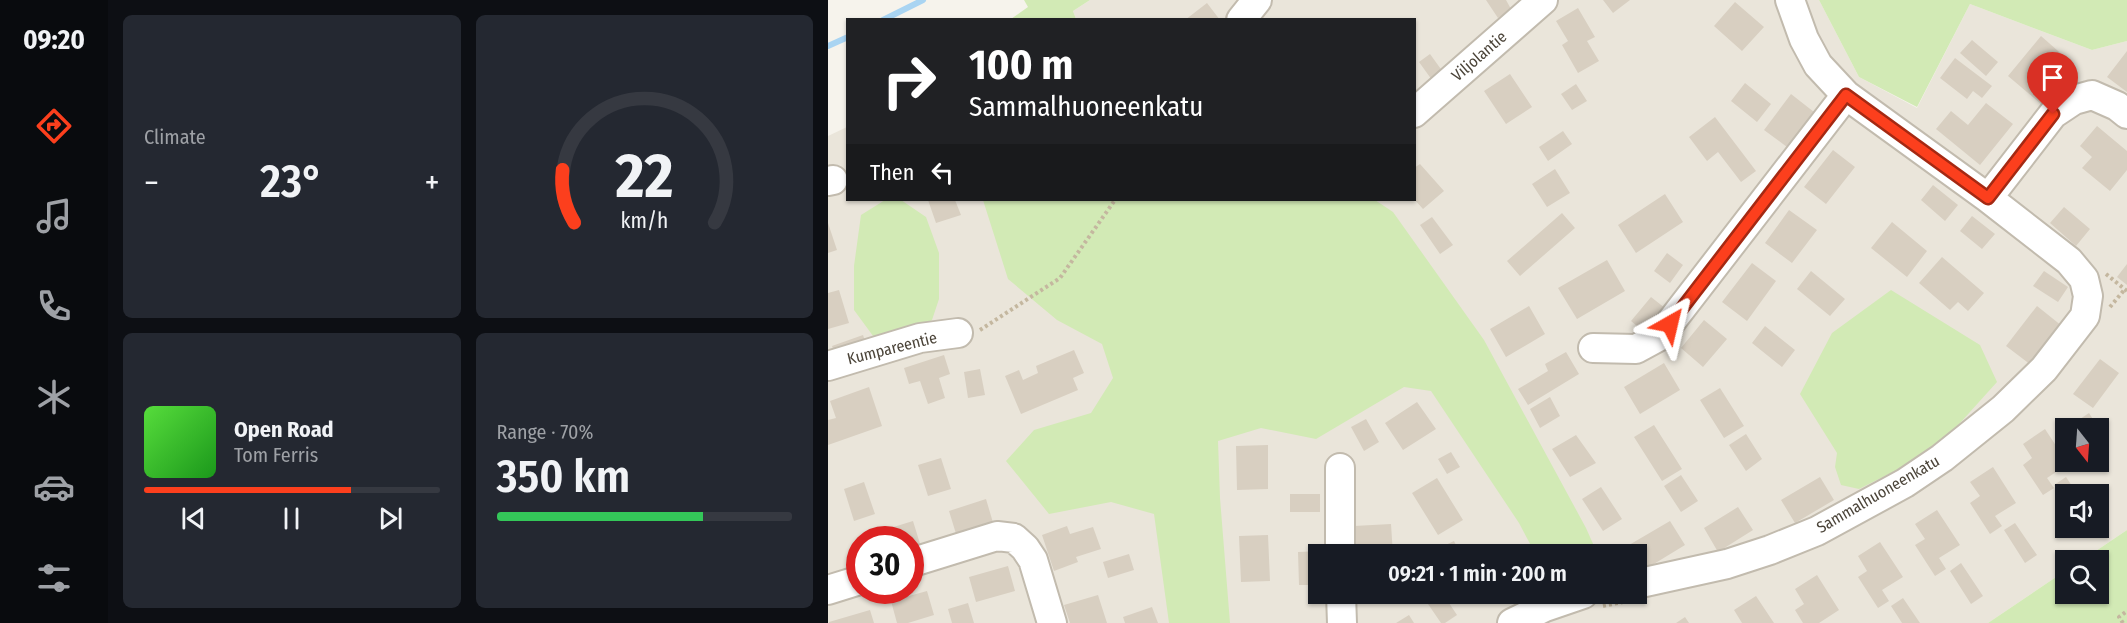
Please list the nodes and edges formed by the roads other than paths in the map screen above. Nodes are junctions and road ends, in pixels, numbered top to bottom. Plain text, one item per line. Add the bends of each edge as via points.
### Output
1 (1257, 0) edge
2 (1543, 0) edge
3 (1790, 0) edge
4 (1243, 18) edge
5 (1846, 95) junction
6 (1416, 111) edge
7 (2127, 114) edge
8 (1988, 198) junction
9 (958, 333) road end
10 (1593, 348) dead end
11 (828, 366) edge
12 (1340, 468) dead end
13 (1340, 544) edge
14 (924, 559) edge
15 (1647, 582) edge
16 (846, 584) edge
17 (828, 590) edge
18 (1341, 604) edge
19 (1554, 604) edge
20 (1052, 623) edge
21 (1342, 623) edge
22 (1512, 623) edge

1 - 4 street
2 - 6 street, Viljolantie
3 - 5 street, Sammalhuoneenkatu via 1818,66
5 - 8 street, Sammalhuoneenkatu
5 - 10 street via 1660,336 1636,349
7 - 8 street via 2092,95 2074,100 2053,114
8 - 15 street, Sammalhuoneenkatu via 2069,261 2084,279 2088,296 2085,316 2044,369 1942,458 1817,531 1727,564
9 - 11 street, Kumpareentie via 920,338
12 - 13 street
14 - 20 street via 997,536 1014,538 1033,560
16 - 17 street
18 - 21 street
19 - 22 street

